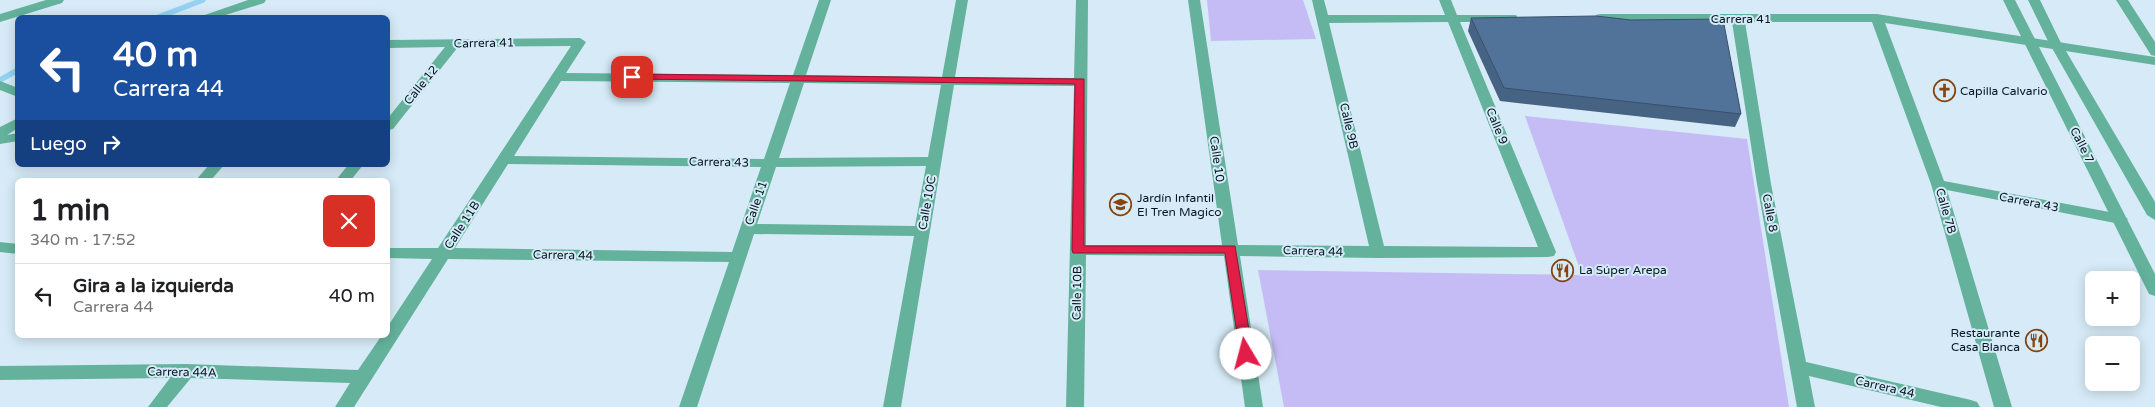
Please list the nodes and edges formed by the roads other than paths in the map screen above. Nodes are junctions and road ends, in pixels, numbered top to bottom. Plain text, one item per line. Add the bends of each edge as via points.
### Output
1 (58, 0) edge
2 (260, 0) edge
3 (825, 0) edge
4 (962, 0) edge
5 (1082, 0) edge
6 (1194, 0) edge
7 (1318, 0) edge
8 (1445, 0) edge
9 (2009, 0) edge
10 (2034, 0) edge
11 (2122, 0) edge
12 (212, 15) edge
13 (0, 18) edge
14 (1453, 18) junction
15 (1521, 18) edge
16 (1590, 18) edge
17 (1877, 18) junction
18 (1323, 19) junction
19 (1738, 19) junction
20 (580, 42) joint
21 (2031, 42) junction
22 (390, 44) edge
23 (456, 44) junction
24 (2057, 46) junction
25 (2155, 52) edge
26 (2155, 61) edge
27 (558, 77) junction
28 (799, 78) junction
29 (948, 82) junction
30 (1080, 82) junction
31 (1, 85) edge
32 (15, 92) edge
33 (15, 124) edge
34 (390, 124) edge
35 (0, 133) edge
36 (15, 138) edge
37 (0, 140) edge
38 (504, 160) junction
39 (934, 161) junction
40 (770, 163) junction
41 (215, 167) edge
42 (354, 167) edge
43 (205, 178) edge
44 (345, 178) edge
45 (1938, 184) junction
46 (2153, 208) edge
47 (2120, 219) junction
48 (748, 229) junction
49 (922, 231) junction
50 (1231, 249) junction
51 (1078, 250) junction
52 (1548, 252) joint
53 (390, 253) edge
54 (444, 253) junction
55 (1378, 253) junction
56 (738, 257) junction
57 (2155, 290) edge
58 (390, 336) edge
59 (388, 338) edge
60 (1799, 367) junction
61 (186, 371) junction
62 (1, 374) edge
63 (363, 377) junction
64 (157, 407) edge
65 (344, 407) edge
66 (688, 407) edge
67 (892, 407) edge
68 (1076, 407) edge
69 (1254, 407) edge
70 (1806, 407) edge
71 (1971, 407) edge
72 (2003, 407) edge

1 - 13 street
2 - 12 street
3 - 28 street, Calle 11
4 - 29 street, Calle 10C
5 - 30 street, Calle 10B
6 - 50 street, Calle 10
7 - 18 street, Calle 9B
8 - 14 street, Calle 9
9 - 21 street, Calle 7
10 - 24 street
11 - 25 street
14 - 15 street
14 - 18 street
14 - 52 street, Calle 9
16 - 19 street, Carrera 41
17 - 19 street, Carrera 41
17 - 21 street, Carrera 41
17 - 45 street, Calle 7B
18 - 55 street, Calle 9B
19 - 60 street, Calle 8 via 1764,184
20 - 23 street, Carrera 41
20 - 27 street, Calle 11B
21 - 24 street, Carrera 41
21 - 47 street, Calle 7
22 - 23 street, Carrera 41
23 - 34 street, Calle 12
24 - 26 street, Carrera 41
24 - 46 street
27 - 28 street
27 - 38 street, Calle 11B
28 - 29 street
28 - 40 street, Calle 11
29 - 30 street
29 - 39 street, Calle 10C
30 - 51 street, Calle 10B
31 - 32 street
33 - 35 street
36 - 37 street
38 - 40 street, Carrera 43
38 - 54 street, Calle 11B
39 - 40 street, Carrera 43
39 - 49 street, Calle 10C
40 - 48 street, Calle 11
41 - 43 street
42 - 44 street
45 - 47 street, Carrera 43
45 - 72 street, Calle 7B
47 - 57 street, Calle 7
48 - 49 street
48 - 56 street, Calle 11
49 - 67 street, Calle 10C
50 - 51 street, Carrera 44
50 - 55 street, Carrera 44
50 - 69 street, Calle 10
51 - 68 street, Calle 10B
52 - 55 street, Carrera 44
53 - 54 street, Carrera 44
54 - 56 street, Carrera 44
54 - 58 street, Calle 11B
56 - 66 street, Calle 11
59 - 63 street, Calle 11B
60 - 70 street, Calle 8
60 - 71 street, Carrera 44
61 - 62 street, Carrera 44A
61 - 63 street, Carrera 44A
61 - 64 street
63 - 65 street, Calle 11B

